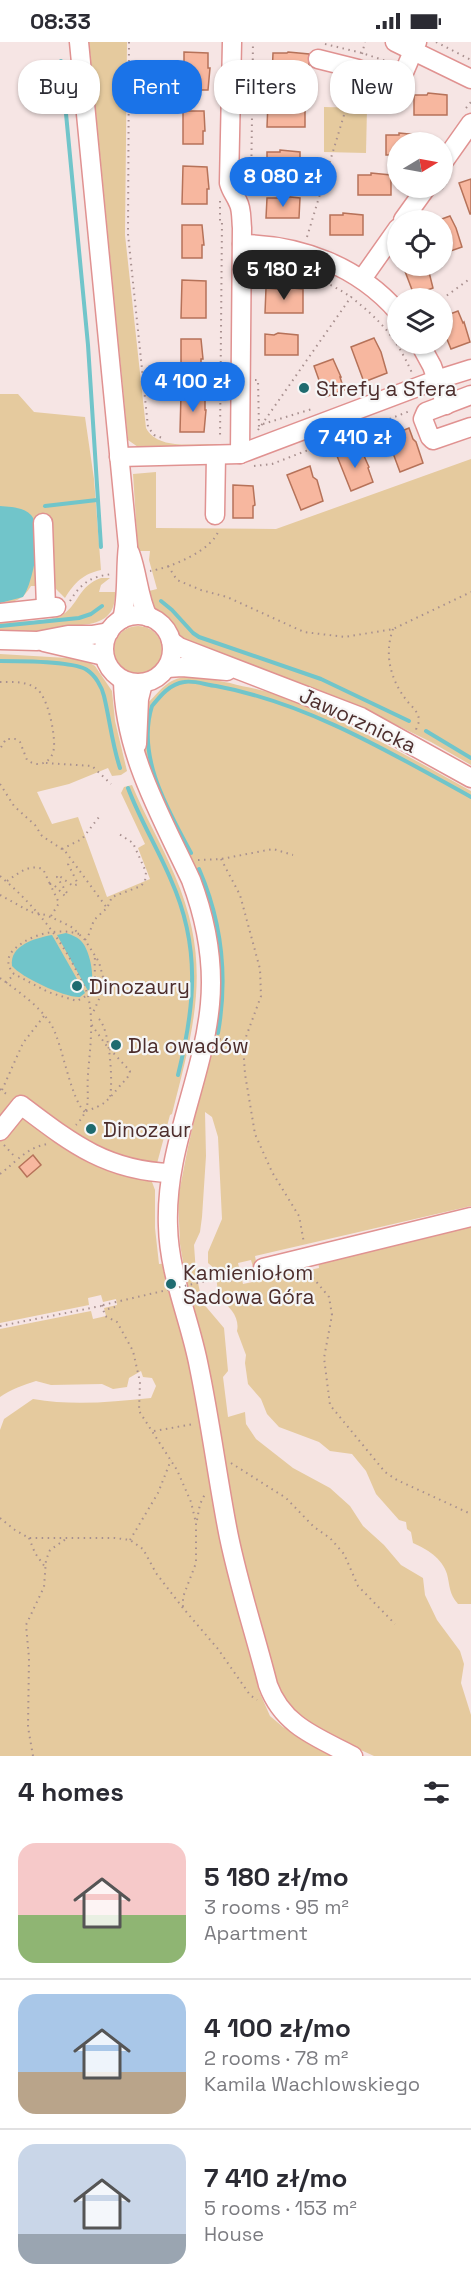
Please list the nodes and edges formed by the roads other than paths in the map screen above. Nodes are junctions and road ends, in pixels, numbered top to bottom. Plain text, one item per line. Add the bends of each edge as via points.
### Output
1 (79, 42) edge
2 (232, 42) edge
3 (395, 42) edge
4 (415, 46) edge
5 (318, 59) dead end
6 (471, 79) edge
7 (471, 123) edge
8 (453, 158) edge
9 (424, 198) edge
10 (413, 210) edge
11 (242, 244) junction
12 (387, 244) edge
13 (362, 279) junction
14 (387, 302) edge
15 (424, 354) edge
16 (471, 369) edge
17 (436, 380) junction
18 (471, 395) edge
19 (446, 405) junction
20 (471, 427) edge
21 (243, 454) junction
22 (219, 455) junction
23 (119, 457) junction
24 (215, 515) road end
25 (43, 523) dead end
26 (128, 546) junction
27 (0, 613) edge
28 (148, 617) junction
29 (115, 625) junction
30 (0, 640) edge
31 (37, 641) junction
32 (171, 641) junction
33 (104, 656) junction
34 (167, 668) junction
35 (240, 672) junction
36 (123, 680) junction
37 (143, 683) junction
38 (136, 754) junction
39 (471, 778) edge
40 (0, 1131) edge
41 (171, 1173) junction
42 (471, 1217) edge
43 (263, 1268) dead end
44 (353, 1756) edge

1 - 23 street
2 - 11 street via 229,183 241,210
3 - 4 street
4 - 5 street via 399,84
4 - 6 street
7 - 8 street
9 - 10 street
11 - 13 street via 300,251
11 - 21 street
12 - 13 street
13 - 14 street
15 - 17 street
16 - 17 street
17 - 19 street
17 - 21 street
18 - 19 street
19 - 20 street via 424,414 433,440
21 - 22 street
22 - 23 street
22 - 24 street
23 - 26 street
25 - 27 street via 51,607
26 - 28 street
26 - 29 street via 125,601
28 - 29 street via 136,615
28 - 32 street via 162,625
29 - 31 street via 92,635
29 - 33 street via 105,641
30 - 31 street
31 - 33 street
32 - 34 street
32 - 35 street, Jaworznicka
33 - 36 street
34 - 35 street, Jaworznicka
34 - 37 street
35 - 39 street, Jaworznicka via 361,717
36 - 37 street
36 - 38 street via 126,721
37 - 38 street
38 - 41 street via 150,795 197,897 209,949 210,1005 205,1036
40 - 41 street via 21,1105 91,1155
41 - 44 street via 171,1261 199,1365 227,1528 268,1685 274,1702 296,1724
42 - 43 street

